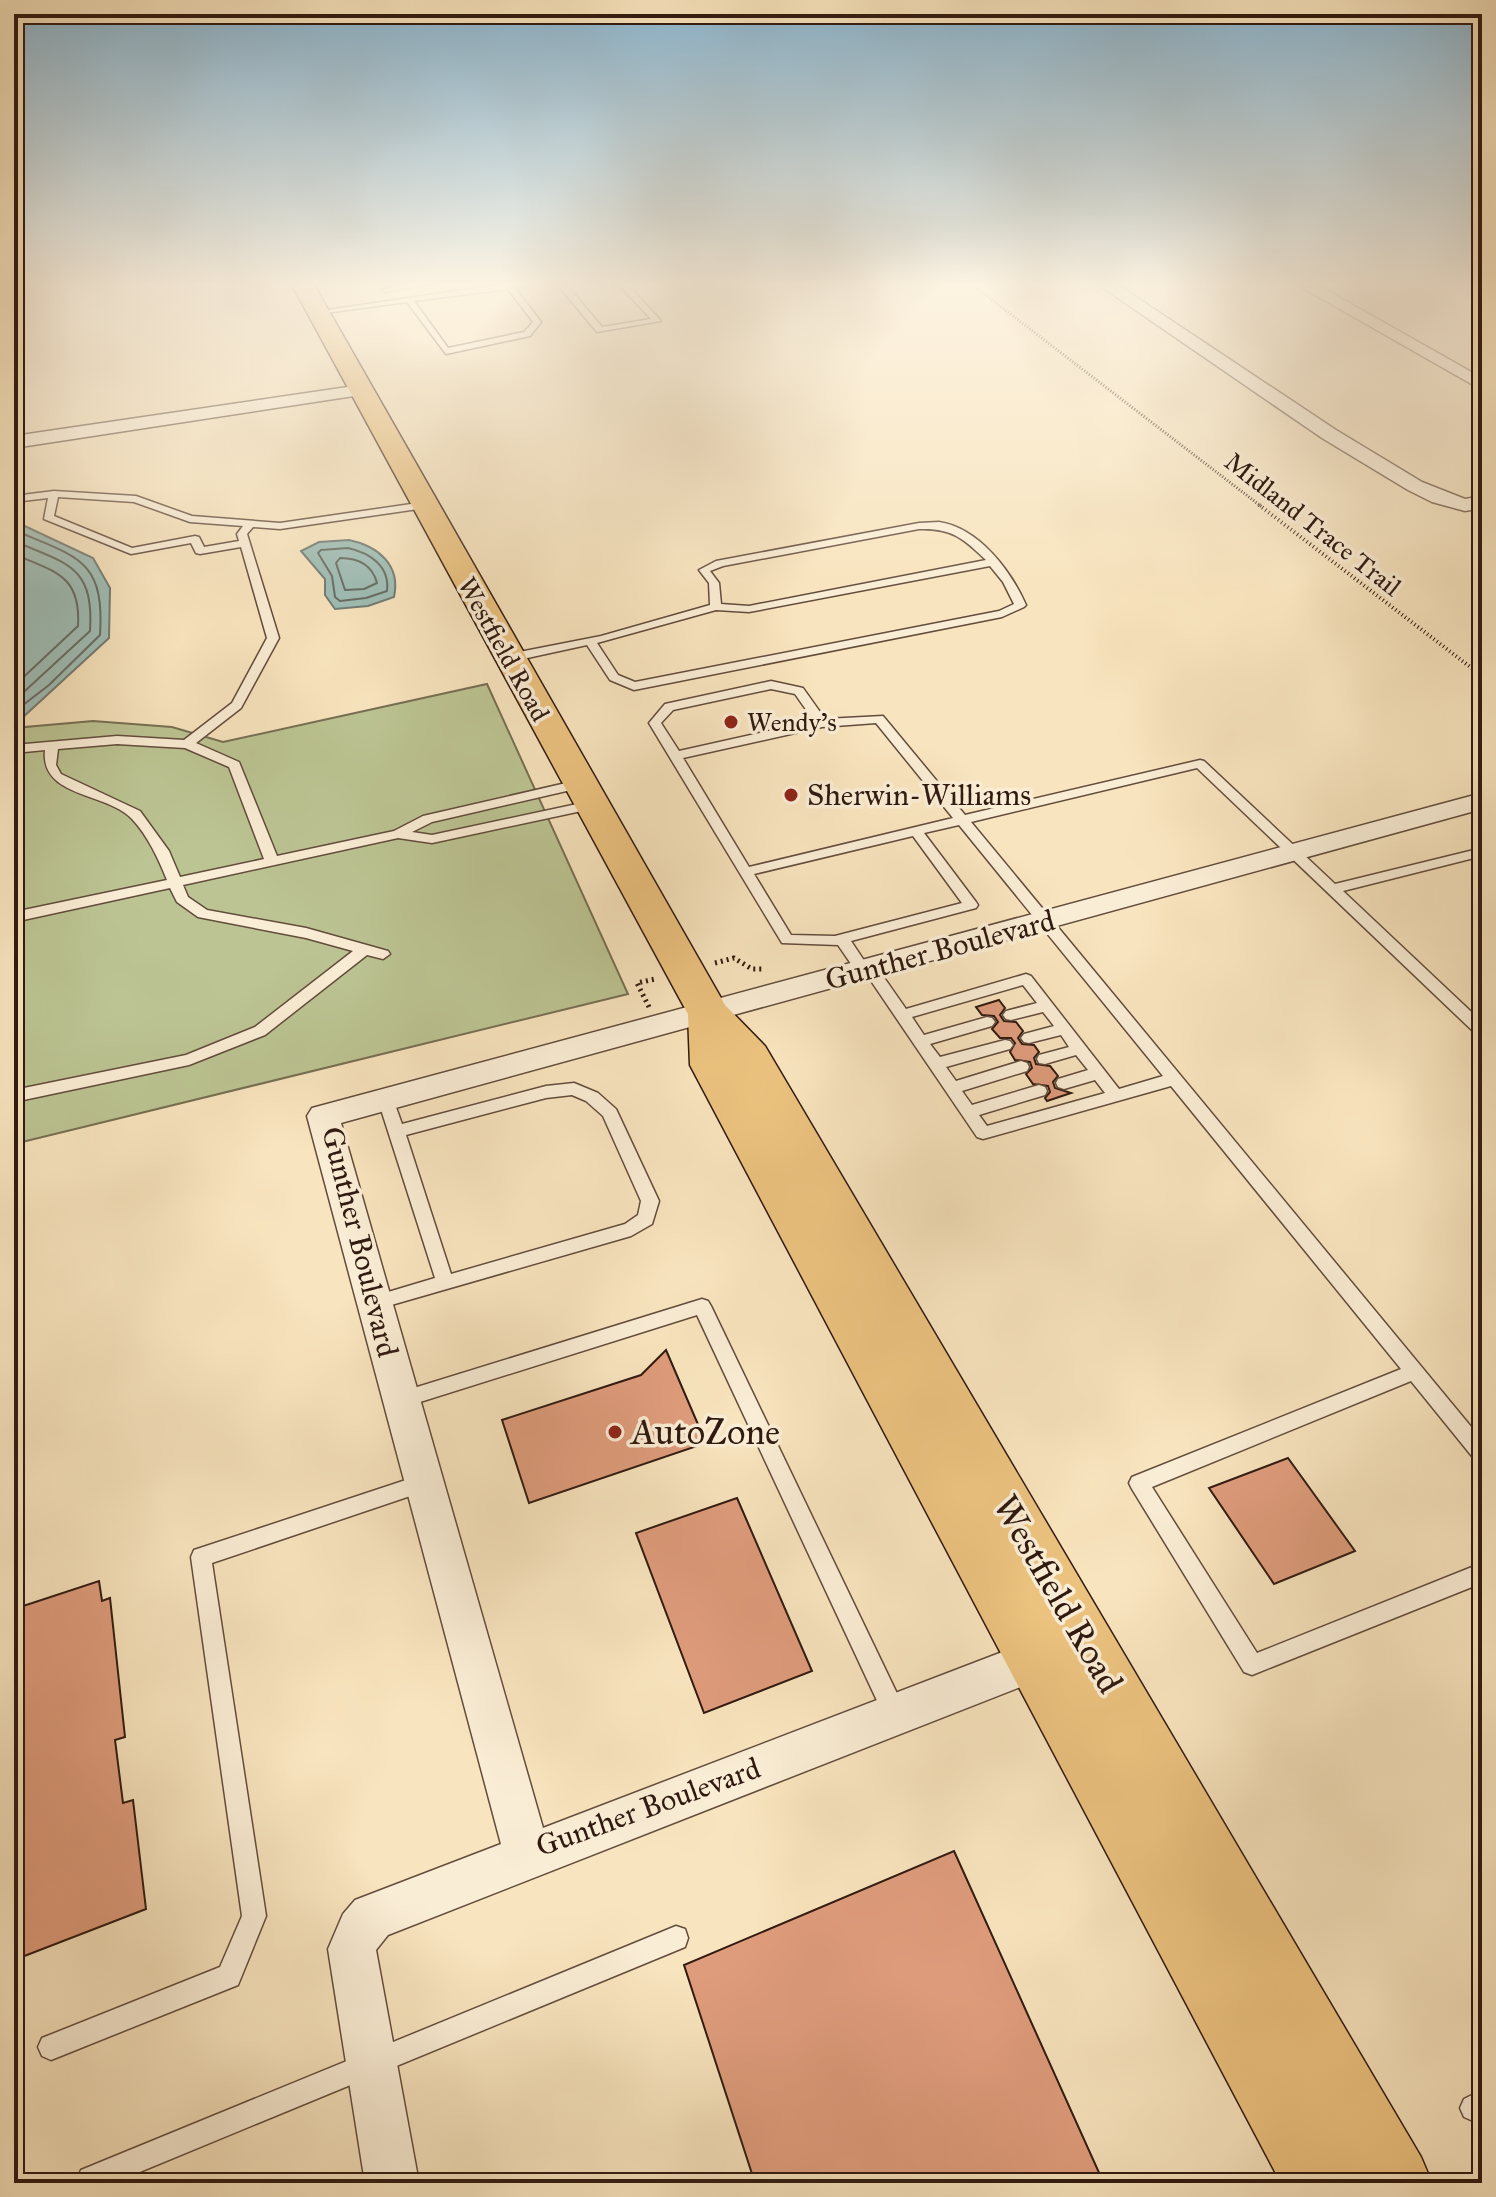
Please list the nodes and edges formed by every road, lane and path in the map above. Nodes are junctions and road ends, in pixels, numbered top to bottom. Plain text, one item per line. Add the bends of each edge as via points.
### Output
1 (359, 386) edge
2 (1104, 386) edge
3 (1259, 386) edge
4 (361, 390) junction
5 (14, 442) edge
6 (54, 494) junction
7 (14, 499) edge
8 (1474, 504) edge
9 (425, 505) junction
10 (250, 524) junction
11 (245, 543) junction
12 (992, 562) junction
13 (716, 607) junction
14 (590, 641) junction
15 (509, 658) junction
16 (1482, 676) edge
17 (822, 723) junction
18 (187, 744) junction
19 (52, 745) junction
20 (14, 749) edge
21 (675, 756) junction
22 (585, 794) junction
23 (1482, 801) edge
24 (962, 820) junction
25 (916, 831) junction
26 (398, 834) junction
27 (1295, 852) junction
28 (1482, 852) edge
29 (272, 861) junction
30 (746, 872) junction
31 (176, 882) junction
32 (1334, 889) junction
33 (14, 917) edge
34 (1044, 921) junction
35 (842, 939) junction
36 (365, 949) junction
37 (383, 954) dead end
38 (775, 966) dead end
39 (867, 970) junction
40 (684, 1004) junction
41 (1046, 1006) junction
42 (902, 1015) junction
43 (1011, 1015) dead end
44 (987, 1022) dead end
45 (1064, 1029) junction
46 (1482, 1031) edge
47 (1029, 1038) dead end
48 (920, 1041) junction
49 (1005, 1045) dead end
50 (1080, 1049) junction
51 (1045, 1059) dead end
52 (936, 1064) junction
53 (1021, 1067) dead end
54 (1098, 1073) junction
55 (1174, 1079) junction
56 (1064, 1083) dead end
57 (952, 1088) junction
58 (1039, 1091) dead end
59 (1115, 1095) junction
60 (14, 1096) edge
61 (969, 1112) junction
62 (391, 1116) junction
63 (445, 1282) junction
64 (374, 1303) junction
65 (1414, 1372) junction
66 (401, 1400) junction
67 (1482, 1454) edge
68 (424, 1483) junction
69 (1482, 1573) edge
70 (1036, 1660) junction
71 (895, 1714) junction
72 (528, 1857) junction
73 (676, 1938) dead end
74 (51, 2047) dead end
75 (371, 2064) junction
76 (90, 2179) dead end
77 (392, 2183) edge
78 (1321, 2183) edge
79 (1395, 2183) edge

1 - 4 main road, Westfield Road
2 - 16 path, Midland Trace Trail
3 - 8 street via 1385,469 1439,498
4 - 5 street
4 - 9 main road, Westfield Road
6 - 7 lane
6 - 10 lane via 136,499 190,519
6 - 11 lane via 48,517 131,551 195,539 200,551
9 - 10 lane via 280,526
9 - 15 main road, Westfield Road
10 - 11 lane via 242,534
11 - 18 lane via 273,638 237,705
12 - 13 lane via 749,609
12 - 13 lane via 943,525 919,526 720,563 704,570 714,583
12 - 14 lane via 1013,586 1020,605 1002,614 634,686 614,677
13 - 14 lane
14 - 15 lane
15 - 22 main road, Westfield Road
17 - 21 lane
17 - 21 lane via 799,691 771,685 669,707 655,723
17 - 24 lane via 879,719
18 - 19 lane via 117,740
18 - 29 lane via 235,765
19 - 20 lane
19 - 31 lane via 50,765 56,776 135,814 162,851
21 - 30 lane
22 - 26 lane via 428,819
22 - 26 lane via 432,839
22 - 40 main road, Westfield Road
23 - 27 street, Gunther Boulevard
24 - 25 lane
24 - 27 lane via 1200,764
24 - 34 lane
25 - 30 lane
25 - 35 lane via 971,905
26 - 29 lane
27 - 32 lane
27 - 34 street, Gunther Boulevard
28 - 32 lane
29 - 31 lane
30 - 35 lane via 787,940
31 - 33 lane
31 - 36 lane via 182,899 203,914
32 - 46 lane
34 - 39 street, Gunther Boulevard
34 - 55 lane
35 - 39 lane
36 - 37 lane
36 - 60 lane via 246,1037 189,1060
38 - 40 path via 752,969 734,958
39 - 40 street, Gunther Boulevard
39 - 42 lane
40 - 40 path via 637,983
40 - 62 street, Gunther Boulevard
40 - 70 main road, Westfield Road via 712,1065
40 - 79 main road, Westfield Road via 750,1057
41 - 42 lane via 1026,979
41 - 43 lane
41 - 45 lane
42 - 48 lane
44 - 48 lane
45 - 47 lane
45 - 50 lane
48 - 52 lane
49 - 52 lane
50 - 51 lane
50 - 54 lane
52 - 57 lane
53 - 57 lane
54 - 56 lane
54 - 59 lane
55 - 59 lane
55 - 65 lane
57 - 61 lane
58 - 61 lane
59 - 61 lane via 983,1133
62 - 63 lane
62 - 63 lane via 574,1089 610,1113 650,1201 646,1219 631,1229
62 - 64 street, Gunther Boulevard via 323,1116
63 - 64 lane
64 - 66 street, Gunther Boulevard
65 - 67 lane
65 - 69 lane via 1139,1483 1252,1665
66 - 68 street, Gunther Boulevard
66 - 71 lane via 702,1306
68 - 72 street, Gunther Boulevard
68 - 74 lane via 201,1557 254,1916 229,1976
70 - 71 street, Gunther Boulevard
70 - 78 main road, Westfield Road
71 - 72 street, Gunther Boulevard
72 - 75 street via 372,1917 360,1931 352,1949
73 - 75 lane
75 - 76 lane
75 - 77 street

